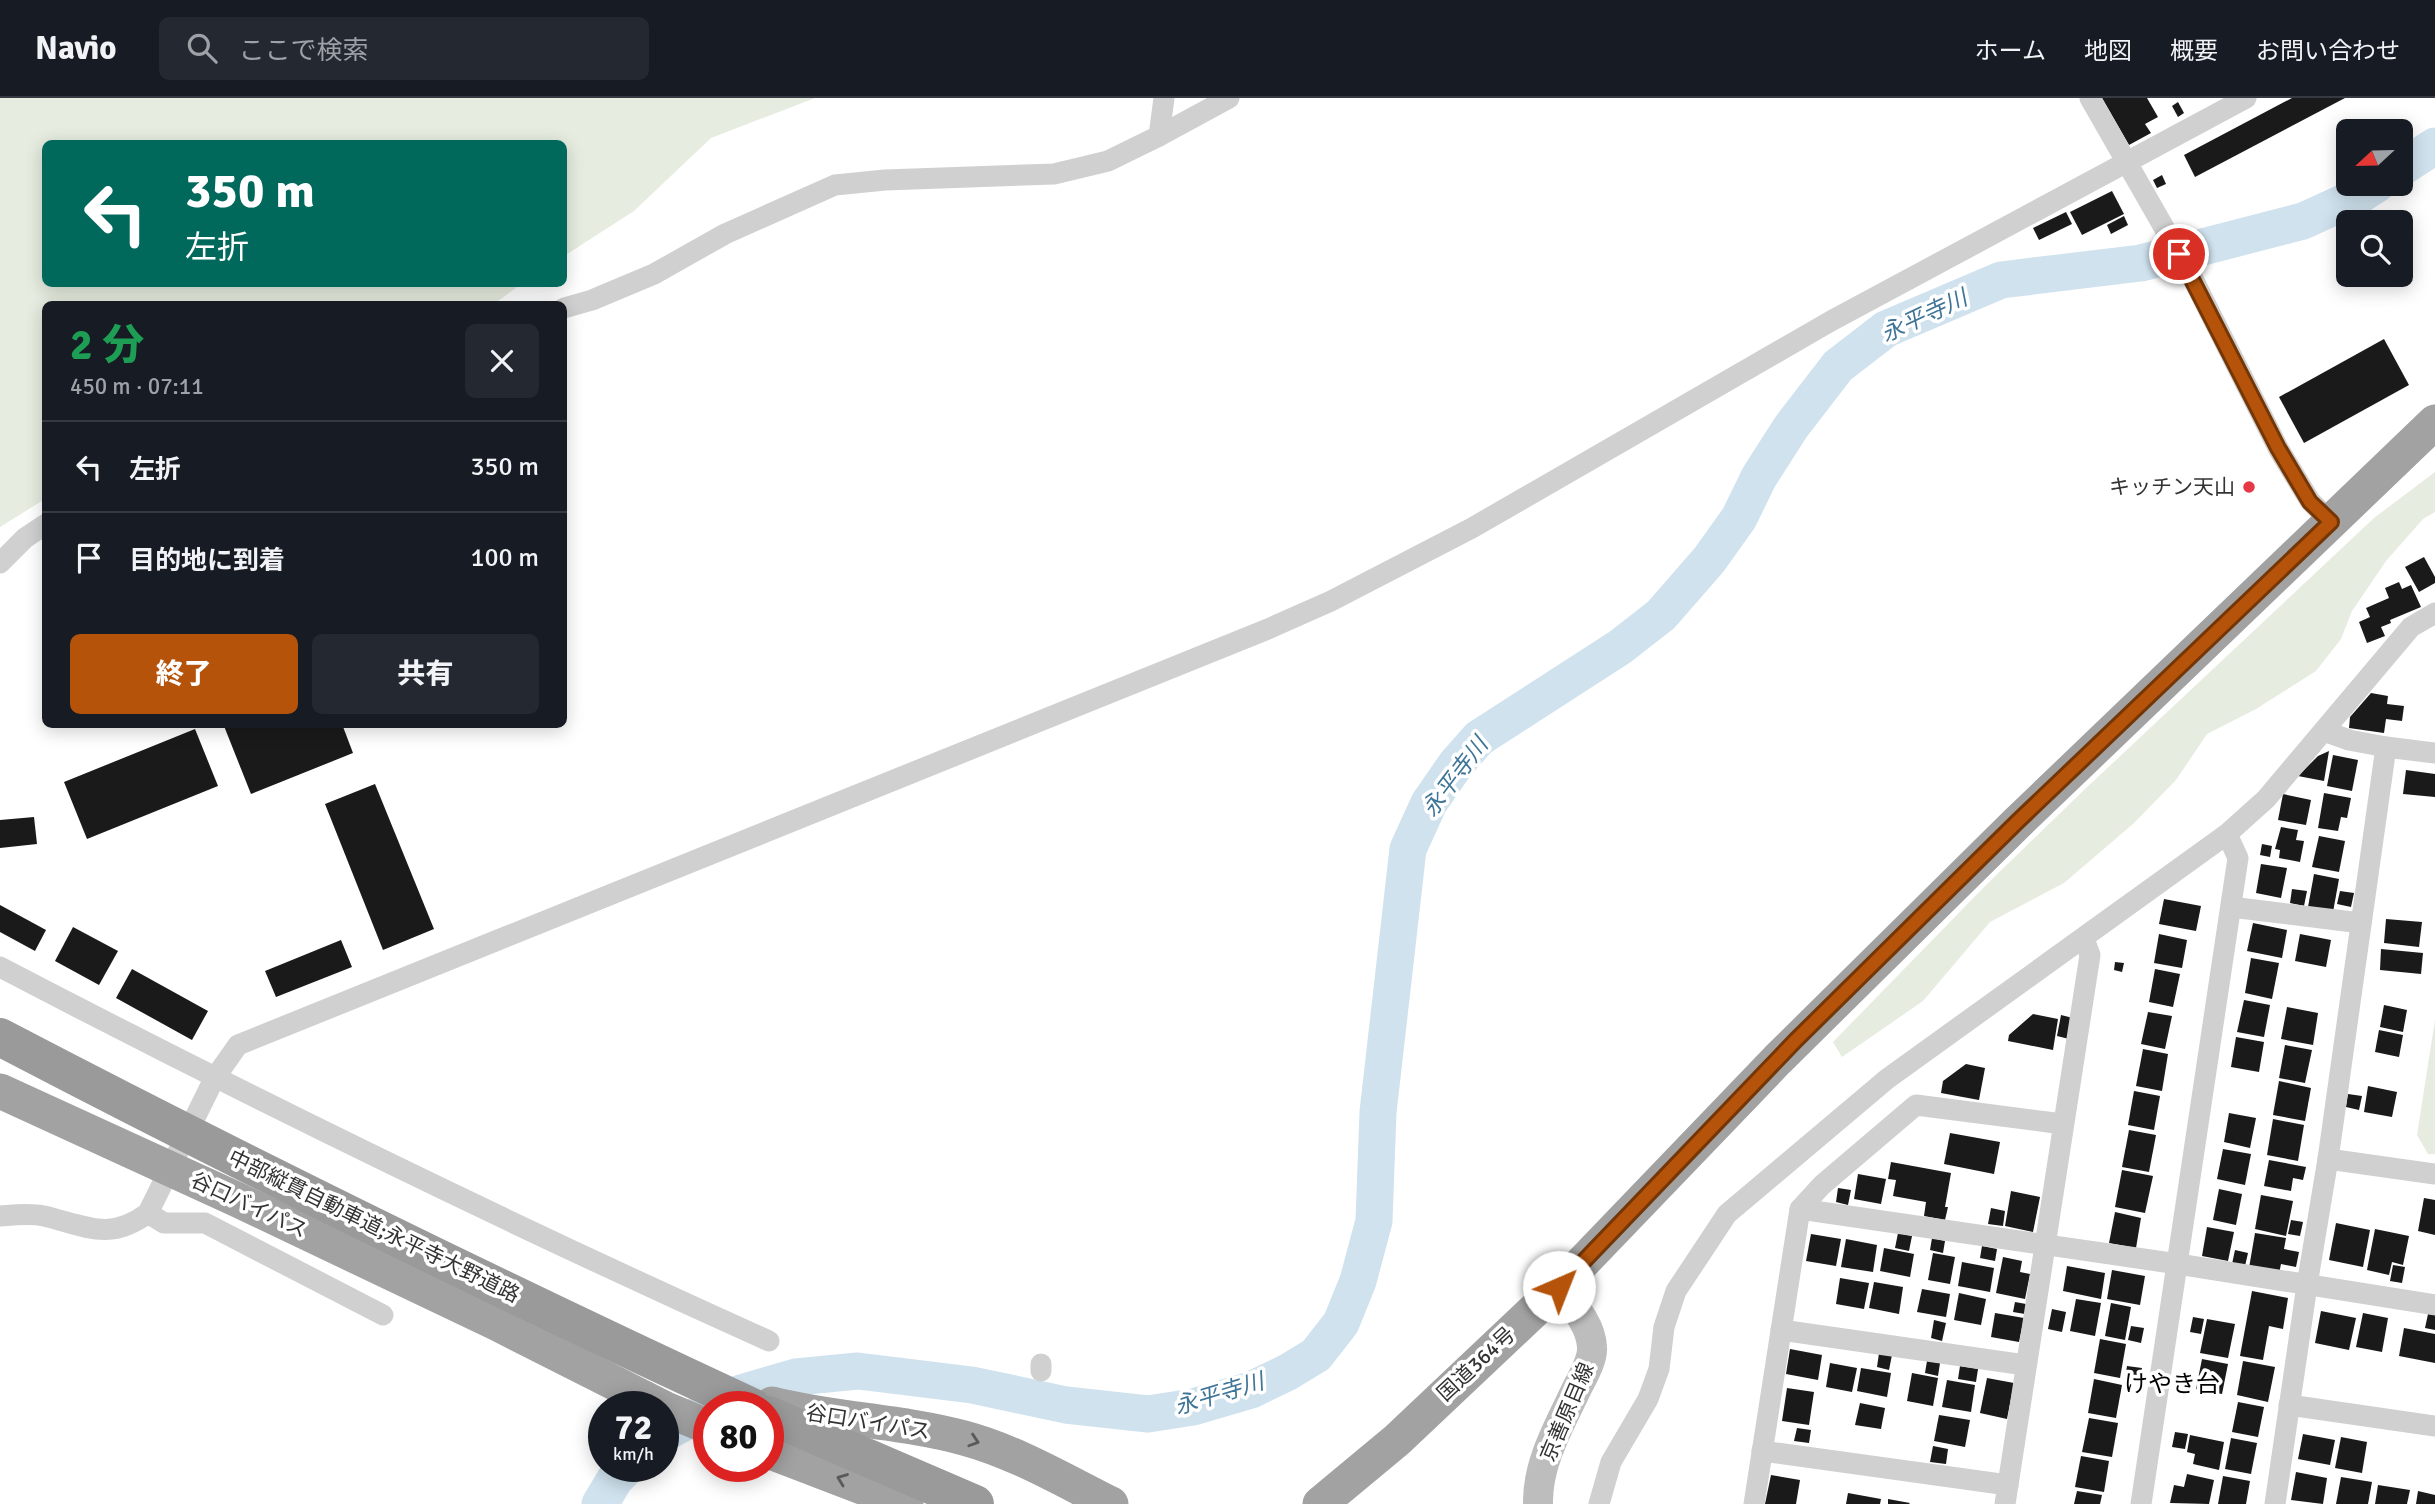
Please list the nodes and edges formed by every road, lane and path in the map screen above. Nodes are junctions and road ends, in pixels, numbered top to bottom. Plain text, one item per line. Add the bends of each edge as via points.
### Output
1 (1164, 98) edge
2 (1229, 98) edge
3 (2090, 98) edge
4 (2246, 98) edge
5 (1159, 136) junction
6 (2127, 164) junction
7 (567, 307) edge
8 (2435, 422) edge
9 (2331, 522) junction
10 (42, 527) edge
11 (0, 563) edge
12 (2435, 613) edge
13 (2324, 731) junction
14 (2386, 747) junction
15 (2435, 753) edge
16 (2227, 834) junction
17 (2231, 907) junction
18 (2361, 923) junction
19 (2084, 939) junction
20 (0, 967) edge
21 (0, 1037) edge
22 (214, 1079) junction
23 (0, 1091) edge
24 (2063, 1124) junction
25 (2328, 1159) junction
26 (170, 1168) junction
27 (2435, 1174) edge
28 (1800, 1209) junction
29 (148, 1213) junction
30 (0, 1216) edge
31 (2044, 1244) junction
32 (2178, 1264) junction
33 (2307, 1285) junction
34 (1559, 1287) junction
35 (2435, 1305) edge
36 (383, 1315) dead end
37 (1781, 1330) junction
38 (769, 1341) dead end
39 (2025, 1365) junction
40 (644, 1391) edge
41 (717, 1391) edge
42 (679, 1401) edge
43 (2289, 1405) junction
44 (784, 1422) edge
45 (2435, 1426) edge
46 (1762, 1451) junction
47 (784, 1457) edge
48 (2006, 1494) edge
49 (906, 1504) edge
50 (975, 1504) edge
51 (1111, 1504) edge
52 (1320, 1504) edge
53 (1538, 1504) edge
54 (1600, 1504) edge
55 (1754, 1504) edge
56 (2141, 1504) edge
57 (2275, 1504) edge

1 - 5 street
2 - 5 street
3 - 6 street
4 - 6 street
5 - 7 street via 1108,160 1054,174 835,185 725,234 654,274
6 - 9 street via 2190,273 2278,448 2310,502
6 - 22 street via 1831,321 1472,528 1331,601 238,1045
8 - 9 highway, 国道364号
9 - 34 highway, 国道364号 via 1786,1050
10 - 11 street
12 - 13 street via 2411,628
13 - 14 street
13 - 16 street via 2266,799
14 - 15 street
14 - 18 street
16 - 17 street via 2238,858
16 - 19 street
17 - 18 street
17 - 32 street
18 - 25 street
19 - 24 street via 2090,955
19 - 54 street via 1887,1079 1727,1214 1676,1291 1664,1327 1659,1370 1648,1399 1611,1462
20 - 22 street
21 - 41 highway, 中部縦貫自動車道;永平寺大野道路, bridge via 452,1265
22 - 26 street
22 - 38 street
23 - 26 highway, 谷口バイパス
24 - 28 street via 1916,1105
24 - 31 street
25 - 27 street
25 - 33 street
26 - 29 street
26 - 40 highway, 谷口バイパス
28 - 31 street
28 - 37 street
29 - 30 street via 111,1231 41,1215
29 - 36 street via 164,1223 205,1223
31 - 32 street
31 - 39 street
32 - 33 street
32 - 56 street
33 - 35 street
33 - 43 street
34 - 52 highway, 国道364号 via 1397,1440
34 - 53 main road, 京善原目線 via 1578,1312 1593,1350 1546,1456
37 - 39 street
37 - 46 street
39 - 48 street
42 -> 51 highway, 谷口バイパス, bridge via 810,1414 963,1438 1005,1451
43 - 45 street
43 - 57 street
44 - 50 highway
46 - 48 street
46 - 55 street
49 -> 47 highway

